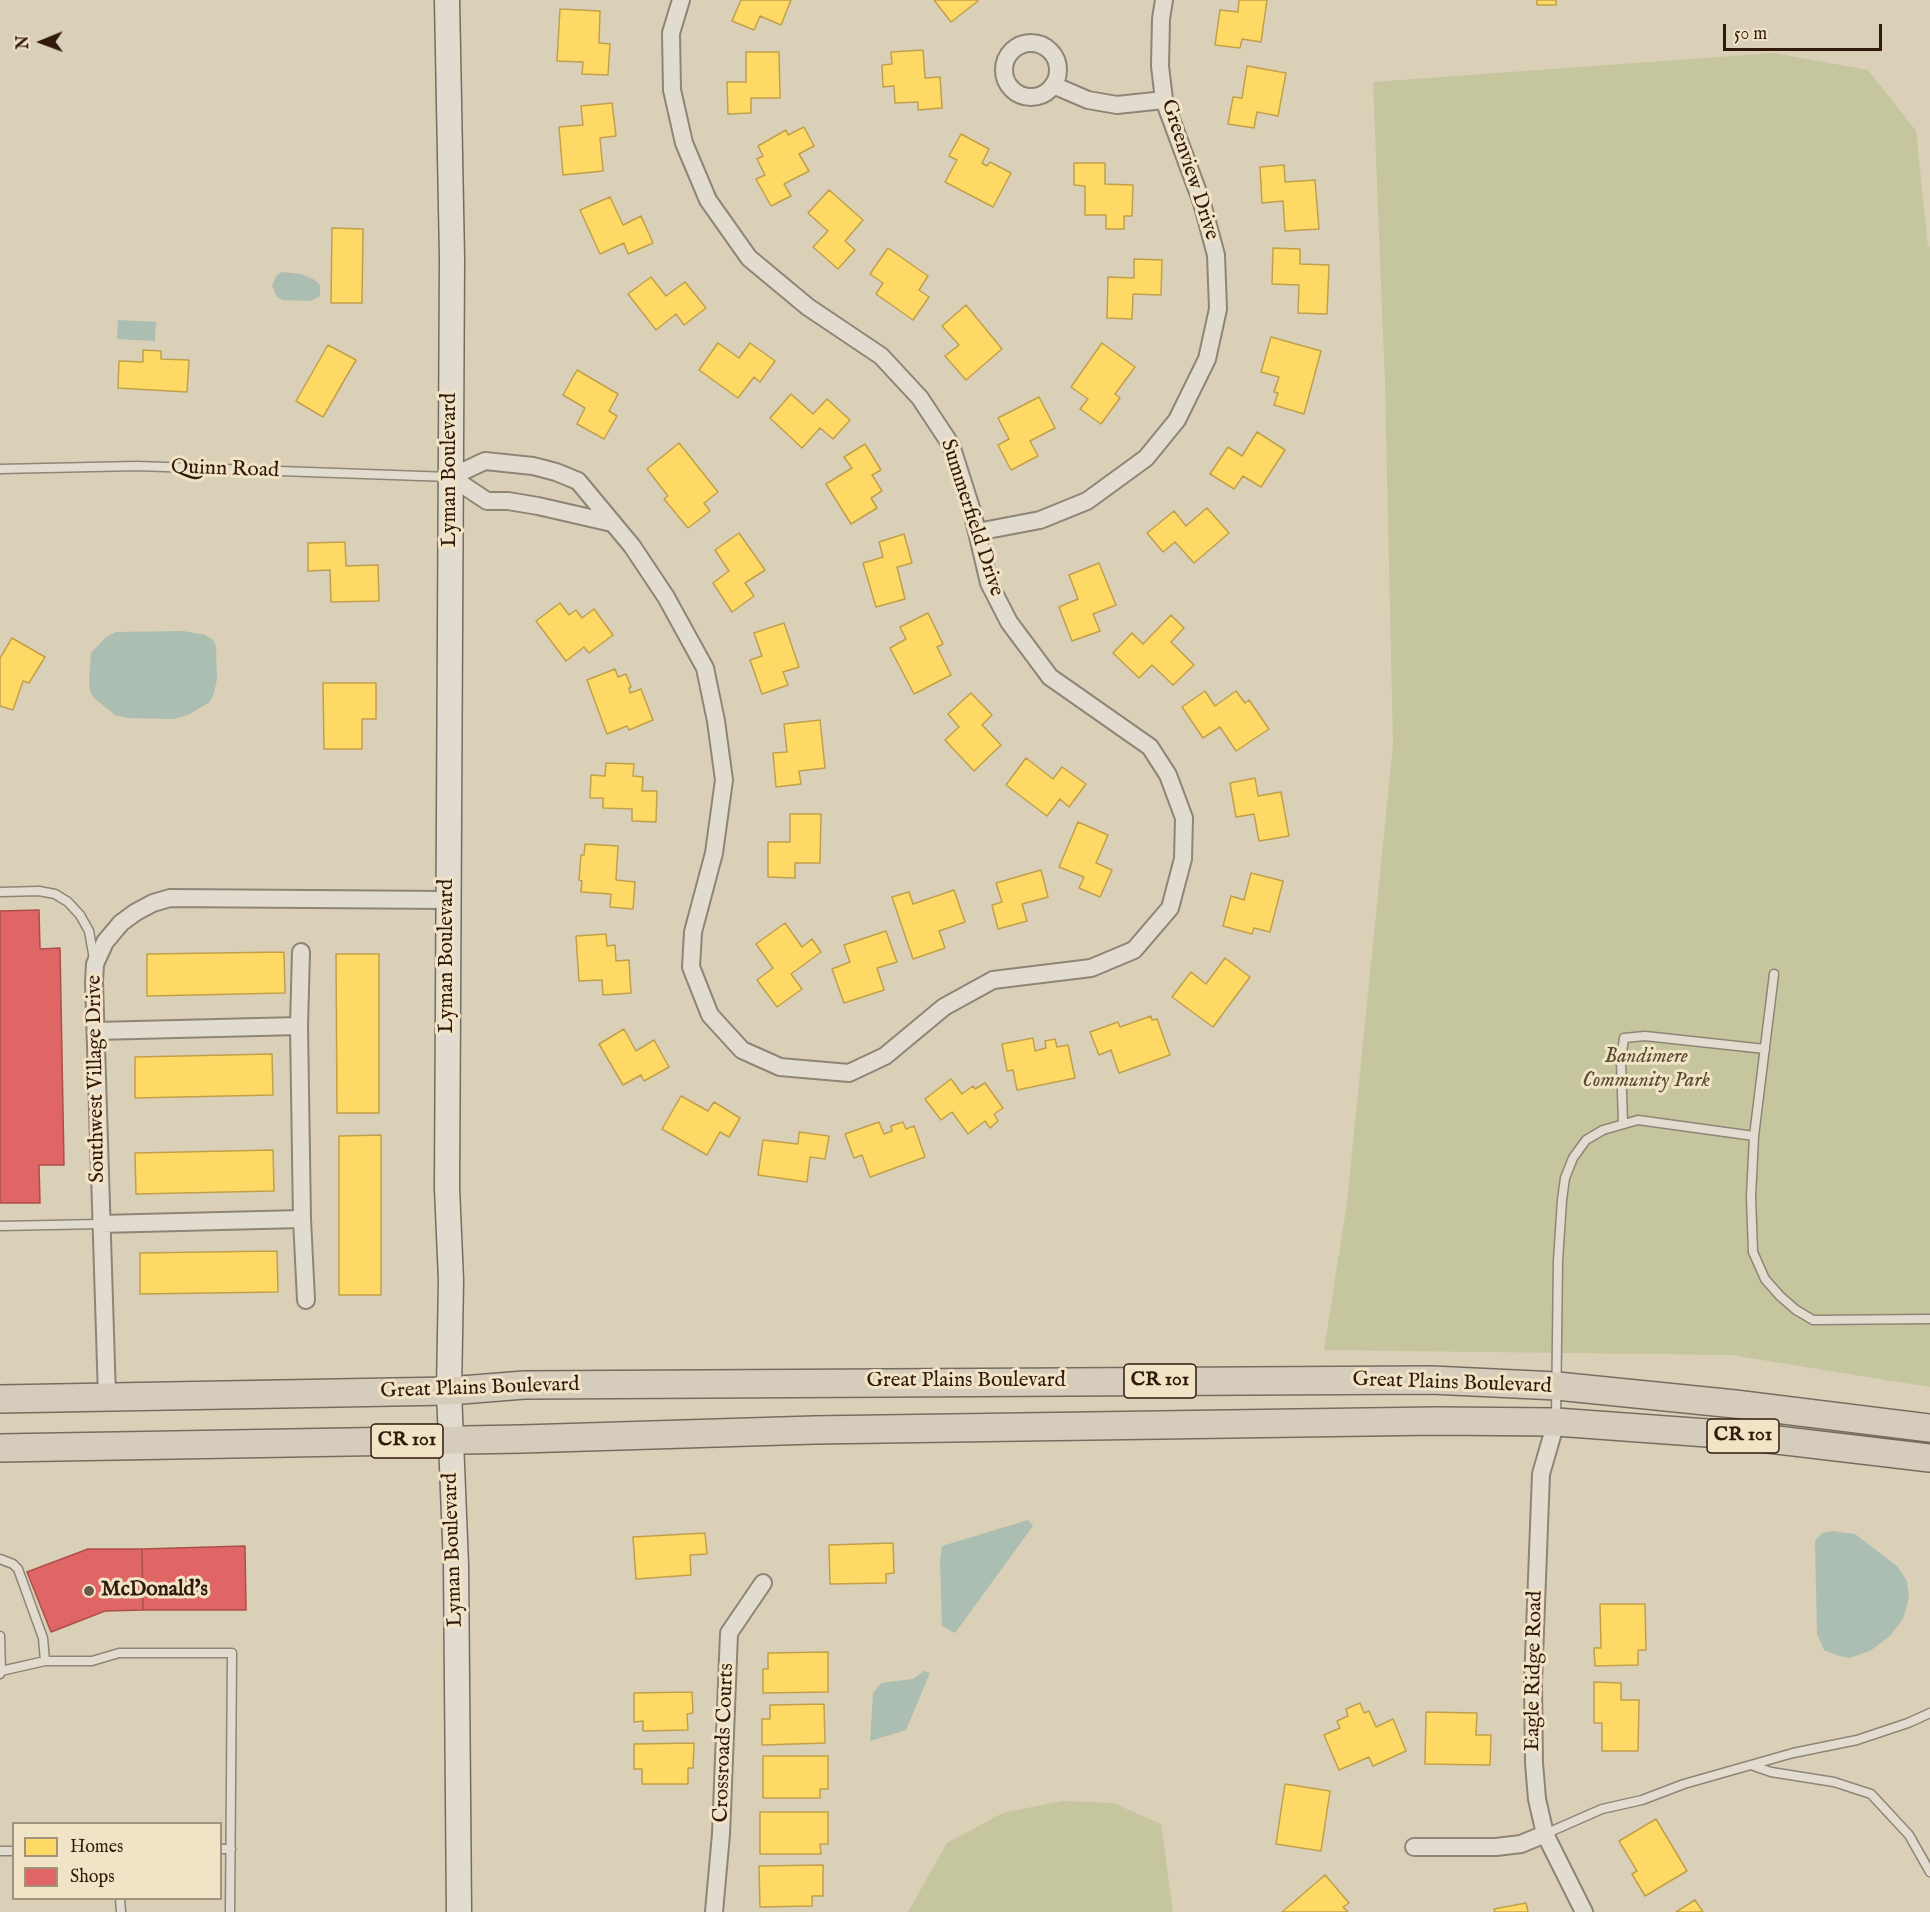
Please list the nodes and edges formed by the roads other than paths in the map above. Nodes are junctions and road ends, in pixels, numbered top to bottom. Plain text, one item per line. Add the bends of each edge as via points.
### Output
1 (447, 0) edge
2 (681, 0) edge
3 (1164, 0) edge
4 (1053, 85) dead end
5 (1164, 100) junction
6 (0, 469) edge
7 (451, 477) junction
8 (612, 523) junction
9 (977, 532) junction
10 (0, 892) edge
11 (448, 900) junction
12 (301, 952) dead end
13 (95, 964) junction
14 (1774, 974) dead end
15 (299, 1026) junction
16 (96, 1030) junction
17 (1765, 1049) junction
18 (1623, 1124) junction
19 (1754, 1136) junction
20 (302, 1219) junction
21 (100, 1224) junction
22 (0, 1226) edge
23 (306, 1300) dead end
24 (1930, 1319) edge
25 (1557, 1386) junction
26 (449, 1392) junction
27 (106, 1397) junction
28 (0, 1399) edge
29 (1556, 1422) junction
30 (1930, 1428) edge
31 (452, 1439) junction
32 (0, 1448) edge
33 (1930, 1458) edge
34 (0, 1559) edge
35 (762, 1583) dead end
36 (0, 1636) edge
37 (45, 1660) junction
38 (0, 1671) edge
39 (1930, 1713) edge
40 (1750, 1765) junction
41 (1545, 1834) junction
42 (1414, 1847) dead end
43 (222, 1849) edge
44 (231, 1849) junction
45 (1930, 1872) edge
46 (231, 1912) edge
47 (459, 1912) edge
48 (714, 1912) edge
49 (1584, 1912) edge

1 - 7 street, Lyman Boulevard
2 - 9 street, Summerfield Drive via 671,33 672,90 684,143 708,200 748,258 808,307 881,356 920,398 951,445
3 - 5 street, Greenview Drive via 1160,66
4 - 5 street via 1088,100 1117,105
5 - 9 street, Greenview Drive via 1202,203 1216,255 1218,309 1207,359 1176,420 1146,458 1088,501 1040,520
6 - 7 lane, Quinn Road via 137,466
7 - 8 street via 487,501 538,506
7 - 8 street, Summerfield Drive via 485,461 556,472 578,481
7 - 11 street, Lyman Boulevard
8 - 9 street, Summerfield Drive via 666,597 705,668 716,721 724,780 714,853 693,932 691,967 710,1015 742,1050 780,1067 849,1073 885,1056 944,1007 993,980 1091,968 1134,950 1170,908 1183,860 1184,818 1162,766 1150,747 1050,677 1009,622 989,583
10 - 13 lane via 39,891 68,902 89,931
11 - 13 street, Southwest Village Drive via 170,898 145,907 121,923 105,942
11 - 26 street, Lyman Boulevard
12 - 15 street
13 - 16 street, Southwest Village Drive
14 - 17 lane
15 - 16 street
15 - 20 street
16 - 21 street, Southwest Village Drive
17 - 18 lane via 1645,1036 1624,1038
17 - 19 lane
18 - 19 lane via 1638,1120
18 - 25 lane via 1586,1140 1565,1178 1558,1261
19 - 24 lane via 1753,1252 1779,1296 1813,1320
20 - 21 street
20 - 23 street
21 - 22 lane
21 - 27 street, Southwest Village Drive
25 - 26 main road, Great Plains Boulevard / CR 101 via 1431,1380 1172,1381 524,1385
25 - 29 lane
25 - 30 main road, Great Plains Boulevard / CR 101
26 - 27 main road, Great Plains Boulevard / CR 101
26 - 31 street, Lyman Boulevard
27 - 28 main road, Great Plains Boulevard / CR 101
29 - 31 main road, Great Plains Boulevard / CR 101 via 872,1429
29 - 33 main road, Great Plains Boulevard / CR 101 via 1735,1435
29 - 41 street, Eagle Ridge Road via 1540,1474 1533,1683 1534,1763
31 - 32 main road, Great Plains Boulevard / CR 101
31 - 47 street, Lyman Boulevard
34 - 37 lane via 18,1569 43,1638
35 - 48 street, Crossroads Courts via 729,1633
36 - 38 lane
37 - 38 lane
37 - 44 lane via 92,1661 120,1653 232,1653
39 - 40 lane via 1857,1740
40 - 41 lane via 1602,1809
40 - 45 lane via 1834,1782 1871,1794 1909,1835
41 - 42 street via 1521,1844 1496,1847
41 - 49 street, Eagle Ridge Road
43 - 44 lane
44 - 46 lane

